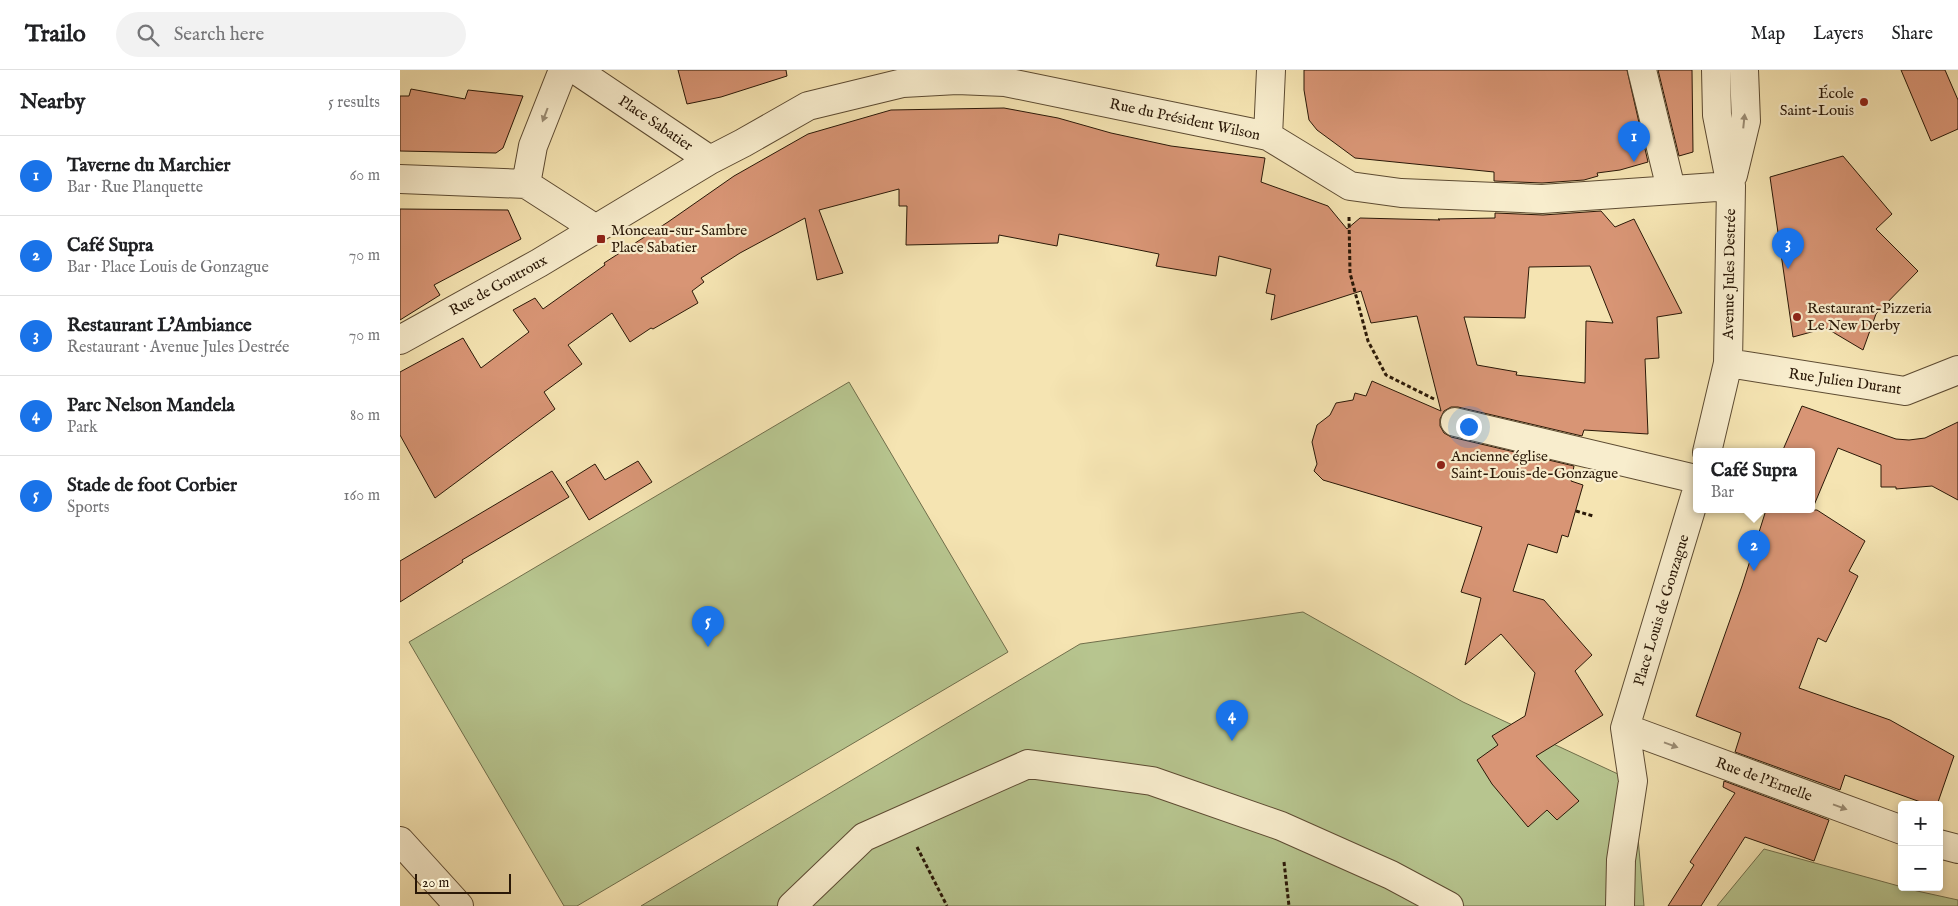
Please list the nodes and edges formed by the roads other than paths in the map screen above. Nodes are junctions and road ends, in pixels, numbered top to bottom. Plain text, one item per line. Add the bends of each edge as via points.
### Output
1 (562, 70) edge
2 (576, 70) edge
3 (1271, 70) edge
4 (1642, 70) edge
5 (1716, 70) edge
6 (1744, 70) edge
7 (808, 106) joint
8 (1268, 136) junction
9 (710, 160) junction
10 (400, 179) edge
11 (526, 184) junction
12 (1731, 186) junction
13 (1672, 189) junction
14 (596, 229) junction
15 (400, 340) edge
16 (1728, 363) junction
17 (1958, 370) edge
18 (1455, 422) road end
19 (1708, 448) edge
20 (1693, 478) edge
21 (1693, 503) edge
22 (1625, 728) junction
23 (1898, 829) edge
24 (400, 841) edge
25 (1943, 845) edge
26 (1958, 849) edge
27 (459, 906) edge
28 (792, 906) edge
29 (1449, 906) edge
30 (1620, 906) edge

1 -> 11 street via 533,146
2 - 9 street, Place Sabatier
3 - 8 street
4 - 13 street
5 - 12 street, Avenue Jules Destrée via 1717,115
12 -> 6 street, Avenue Jules Destrée via 1746,121
7 - 8 street, Rue du Président Wilson via 904,83 1005,82
7 - 9 street, Place Sabatier
8 - 13 street, Rue du Président Wilson via 1350,186 1401,193 1542,198
9 - 14 street, Place Sabatier
10 - 11 street
11 - 14 street
12 - 13 street, Rue du Président Wilson
12 - 16 street, Avenue Jules Destrée
14 - 15 street, Rue de Goutroux
16 - 17 street, Rue Julien Durant via 1906,391
16 - 19 street
18 - 20 street
21 - 22 street, Place Louis de Gonzague
22 -> 23 street, Rue de l'Ernelle
22 - 30 street via 1633,781 1622,860
24 - 27 street
25 - 26 street
28 - 29 street via 864,837 1028,764 1152,780 1280,826 1391,875

